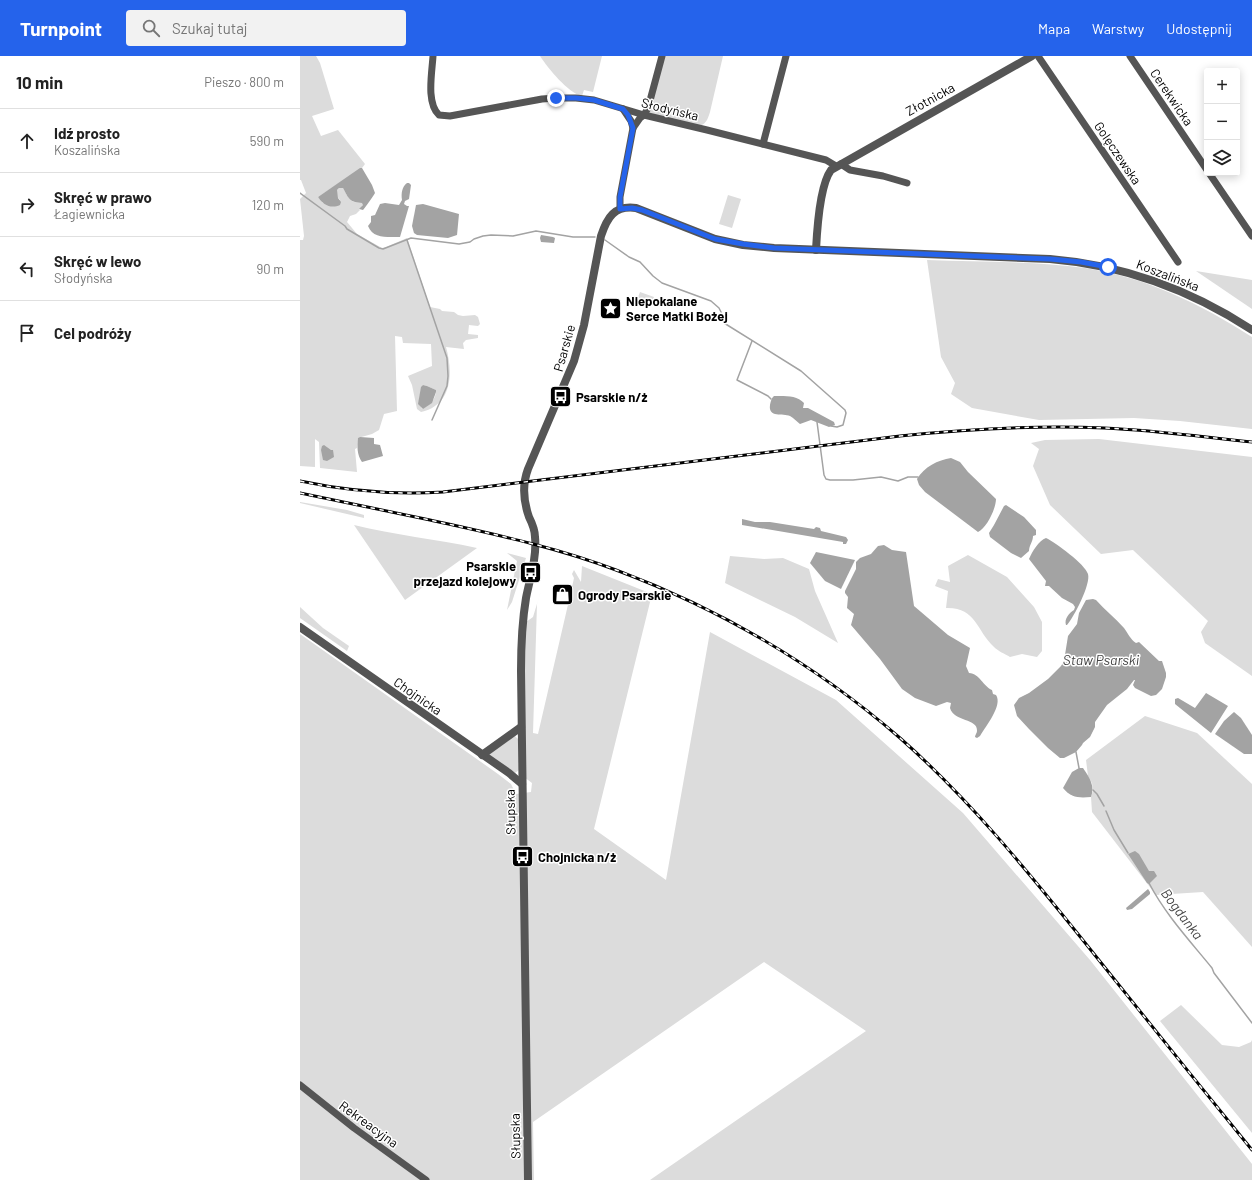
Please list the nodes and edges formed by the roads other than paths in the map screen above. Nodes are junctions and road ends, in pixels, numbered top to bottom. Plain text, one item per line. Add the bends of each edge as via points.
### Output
1 (433, 56) edge
2 (662, 56) edge
3 (786, 56) edge
4 (1032, 56) edge
5 (1038, 56) edge
6 (1130, 56) edge
7 (623, 109) junction
8 (644, 115) junction
9 (633, 128) junction
10 (763, 144) junction
11 (838, 165) junction
12 (1204, 166) edge
13 (1211, 176) edge
14 (908, 183) dead end
15 (620, 209) junction
16 (1252, 236) edge
17 (816, 250) junction
18 (1178, 262) dead end
19 (1252, 330) edge
20 (536, 540) joint
21 (300, 628) edge
22 (521, 727) junction
23 (482, 755) junction
24 (522, 784) junction
25 (300, 1085) edge
26 (426, 1180) edge
27 (528, 1180) edge

1 - 7 street, Słodyńska via 431,99 433,108 439,115 450,116 566,97 594,100
2 - 8 street
3 - 10 street
4 - 11 street, Złotnicka
5 - 18 street, Golęczewska
6 - 12 street, Cerekwicka
7 - 8 street, Słodyńska
7 - 9 street
8 - 9 street
8 - 10 street, Słodyńska
9 - 15 street
10 - 11 street, Słodyńska
11 - 14 street
11 - 17 street, Złotnicka via 824,183
13 - 16 street
15 - 17 street, Koszalińska via 642,210 726,242
15 - 20 street, Psarskie via 609,218 602,232 584,325 574,361 525,480 525,502
17 - 19 street, Koszalińska via 1050,259 1092,264 1137,275 1189,295
20 - 22 street, Słupska via 523,621
21 - 23 street, Chojnicka
22 - 23 street
22 - 24 street, Słupska
23 - 24 street, Chojnicka
24 - 27 street, Słupska
25 - 26 street, Rekreacyjna

